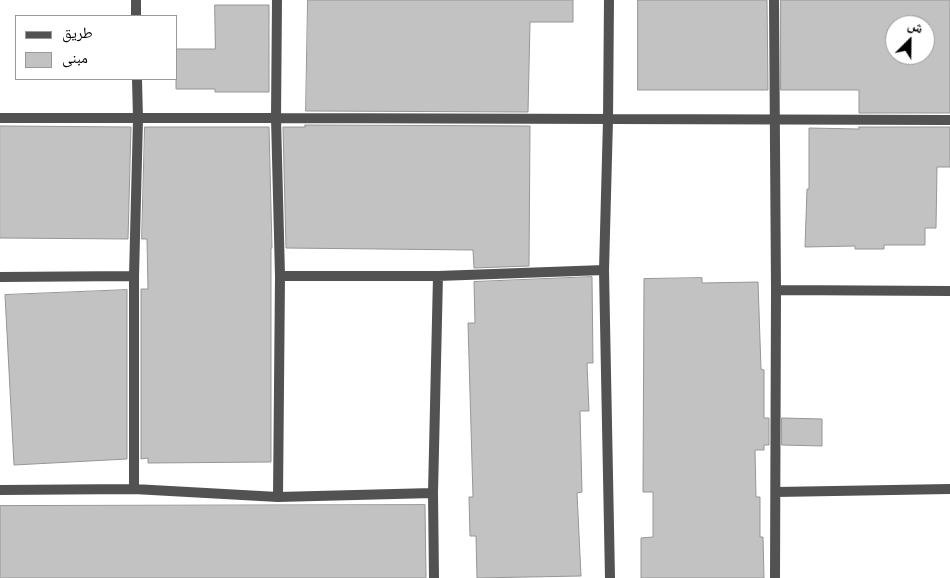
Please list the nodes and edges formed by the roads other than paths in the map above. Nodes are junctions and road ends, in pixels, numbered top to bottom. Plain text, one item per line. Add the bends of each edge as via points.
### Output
1 (136, 0) edge
2 (277, 0) edge
3 (609, 0) edge
4 (774, 0) edge
5 (136, 15) edge
6 (137, 80) edge
7 (0, 118) edge
8 (276, 118) junction
9 (138, 119) junction
10 (608, 120) junction
11 (775, 120) junction
12 (950, 120) edge
13 (604, 270) junction
14 (134, 276) junction
15 (280, 276) junction
16 (438, 276) junction
17 (0, 277) edge
18 (776, 290) junction
19 (950, 291) edge
20 (134, 489) junction
21 (950, 489) edge
22 (0, 490) edge
23 (776, 492) junction
24 (433, 493) junction
25 (278, 497) junction
26 (434, 578) edge
27 (610, 578) edge
28 (775, 578) edge

1 - 5 street
2 - 8 street
3 - 10 street
4 - 11 street
6 - 9 street
7 - 9 street
8 - 9 street
8 - 10 street
8 - 15 street
9 - 14 street
10 - 11 street
10 - 13 street
11 - 12 street
11 - 18 street
13 - 16 street
13 - 27 street
14 - 17 street
14 - 20 street
15 - 16 street
15 - 25 street
16 - 24 street
18 - 19 street
18 - 23 street
20 - 22 street
20 - 25 street
21 - 23 street
23 - 28 street
24 - 25 street
24 - 26 street

